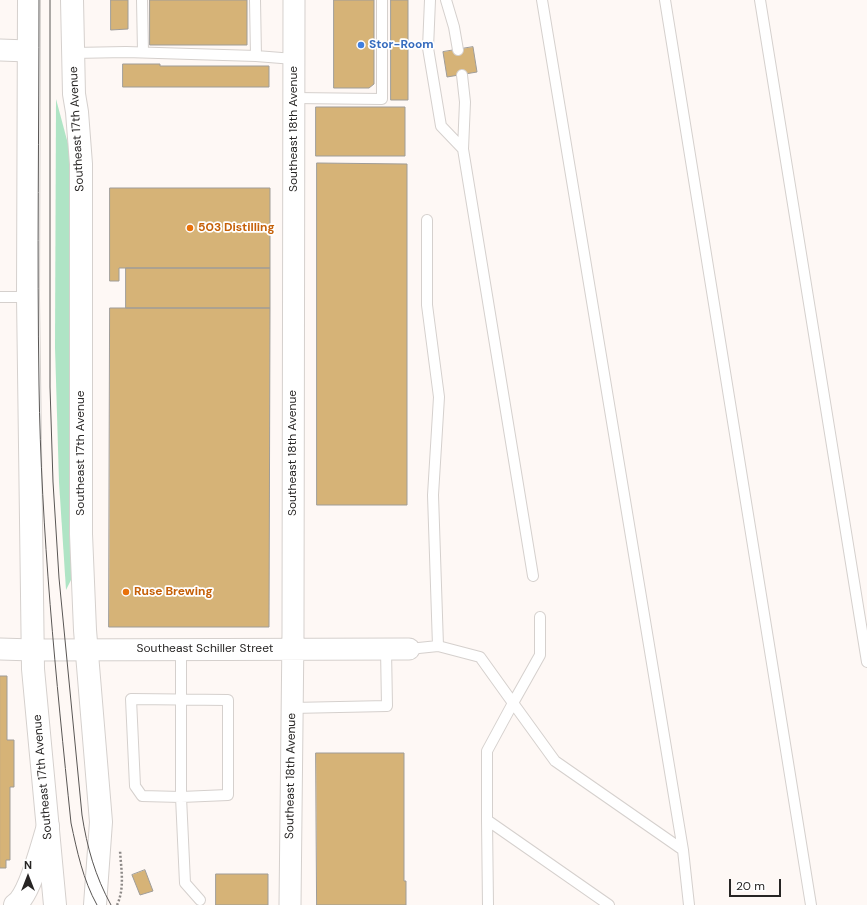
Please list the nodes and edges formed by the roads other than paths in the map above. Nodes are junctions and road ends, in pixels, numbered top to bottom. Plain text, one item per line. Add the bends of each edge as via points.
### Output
1 (29, 0) edge
2 (72, 0) edge
3 (142, 0) edge
4 (255, 0) edge
5 (294, 0) edge
6 (382, 0) edge
7 (430, 0) edge
8 (446, 0) edge
9 (542, 0) edge
10 (666, 0) edge
11 (760, 0) edge
12 (0, 50) edge
13 (458, 50) dead end
14 (28, 51) junction
15 (143, 52) junction
16 (72, 53) junction
17 (256, 56) junction
18 (294, 59) junction
19 (462, 75) dead end
20 (294, 98) junction
21 (463, 149) junction
22 (426, 220) dead end
23 (0, 297) edge
24 (28, 297) junction
25 (533, 576) dead end
26 (540, 617) dead end
27 (438, 646) junction
28 (0, 648) edge
29 (181, 649) junction
30 (292, 649) junction
31 (386, 649) junction
32 (409, 649) joint
33 (33, 650) junction
34 (86, 650) junction
35 (867, 662) edge
36 (181, 700) junction
37 (513, 703) junction
38 (292, 708) junction
39 (181, 797) junction
40 (487, 820) junction
41 (48, 826) junction
42 (683, 850) junction
43 (200, 900) dead end
44 (15, 905) edge
45 (55, 905) edge
46 (95, 905) edge
47 (290, 905) edge
48 (488, 905) edge
49 (609, 905) edge
50 (689, 905) edge
51 (811, 905) edge

1 - 14 main road, Southeast 17th Avenue
2 - 16 main road, Southeast 17th Avenue
3 - 15 lane
4 - 17 lane
5 - 18 street, Southeast 18th Avenue
6 - 20 lane via 382,99
7 - 21 lane via 428,48 441,126
8 - 13 lane
9 - 42 lane
10 - 51 lane
11 - 35 lane
12 - 14 street
14 - 24 main road, Southeast 17th Avenue
15 - 16 lane
15 - 17 lane
16 - 34 main road, Southeast 17th Avenue via 81,164 81,534
17 - 18 lane
18 - 20 street, Southeast 18th Avenue
19 - 21 lane via 465,102
20 - 30 street, Southeast 18th Avenue
21 - 25 lane
22 - 27 lane via 427,305 439,397 433,495
23 - 24 lane
24 - 33 main road, Southeast 17th Avenue
26 - 37 lane via 540,655
27 - 32 lane
27 - 37 lane via 480,657
28 - 33 street, Southeast Schiller Street
29 - 30 street, Southeast Schiller Street
29 - 34 street, Southeast Schiller Street
29 - 36 lane
30 - 31 street, Southeast Schiller Street
30 - 38 street, Southeast 18th Avenue
31 - 32 street, Southeast Schiller Street
31 - 38 lane via 388,706
33 - 34 street, Southeast Schiller Street
33 - 41 main road, Southeast 17th Avenue
34 - 46 main road, Southeast 17th Avenue via 101,822
36 - 39 lane
36 - 39 lane via 132,699 135,786 142,796
36 - 39 lane via 228,700 228,795
37 - 40 lane via 487,751
37 - 42 lane via 555,761
38 - 47 street, Southeast 18th Avenue
39 - 43 lane via 185,883
40 - 48 lane
40 - 49 lane
41 - 44 main road via 26,892
41 - 45 main road, Southeast 17th Avenue
42 - 50 lane

